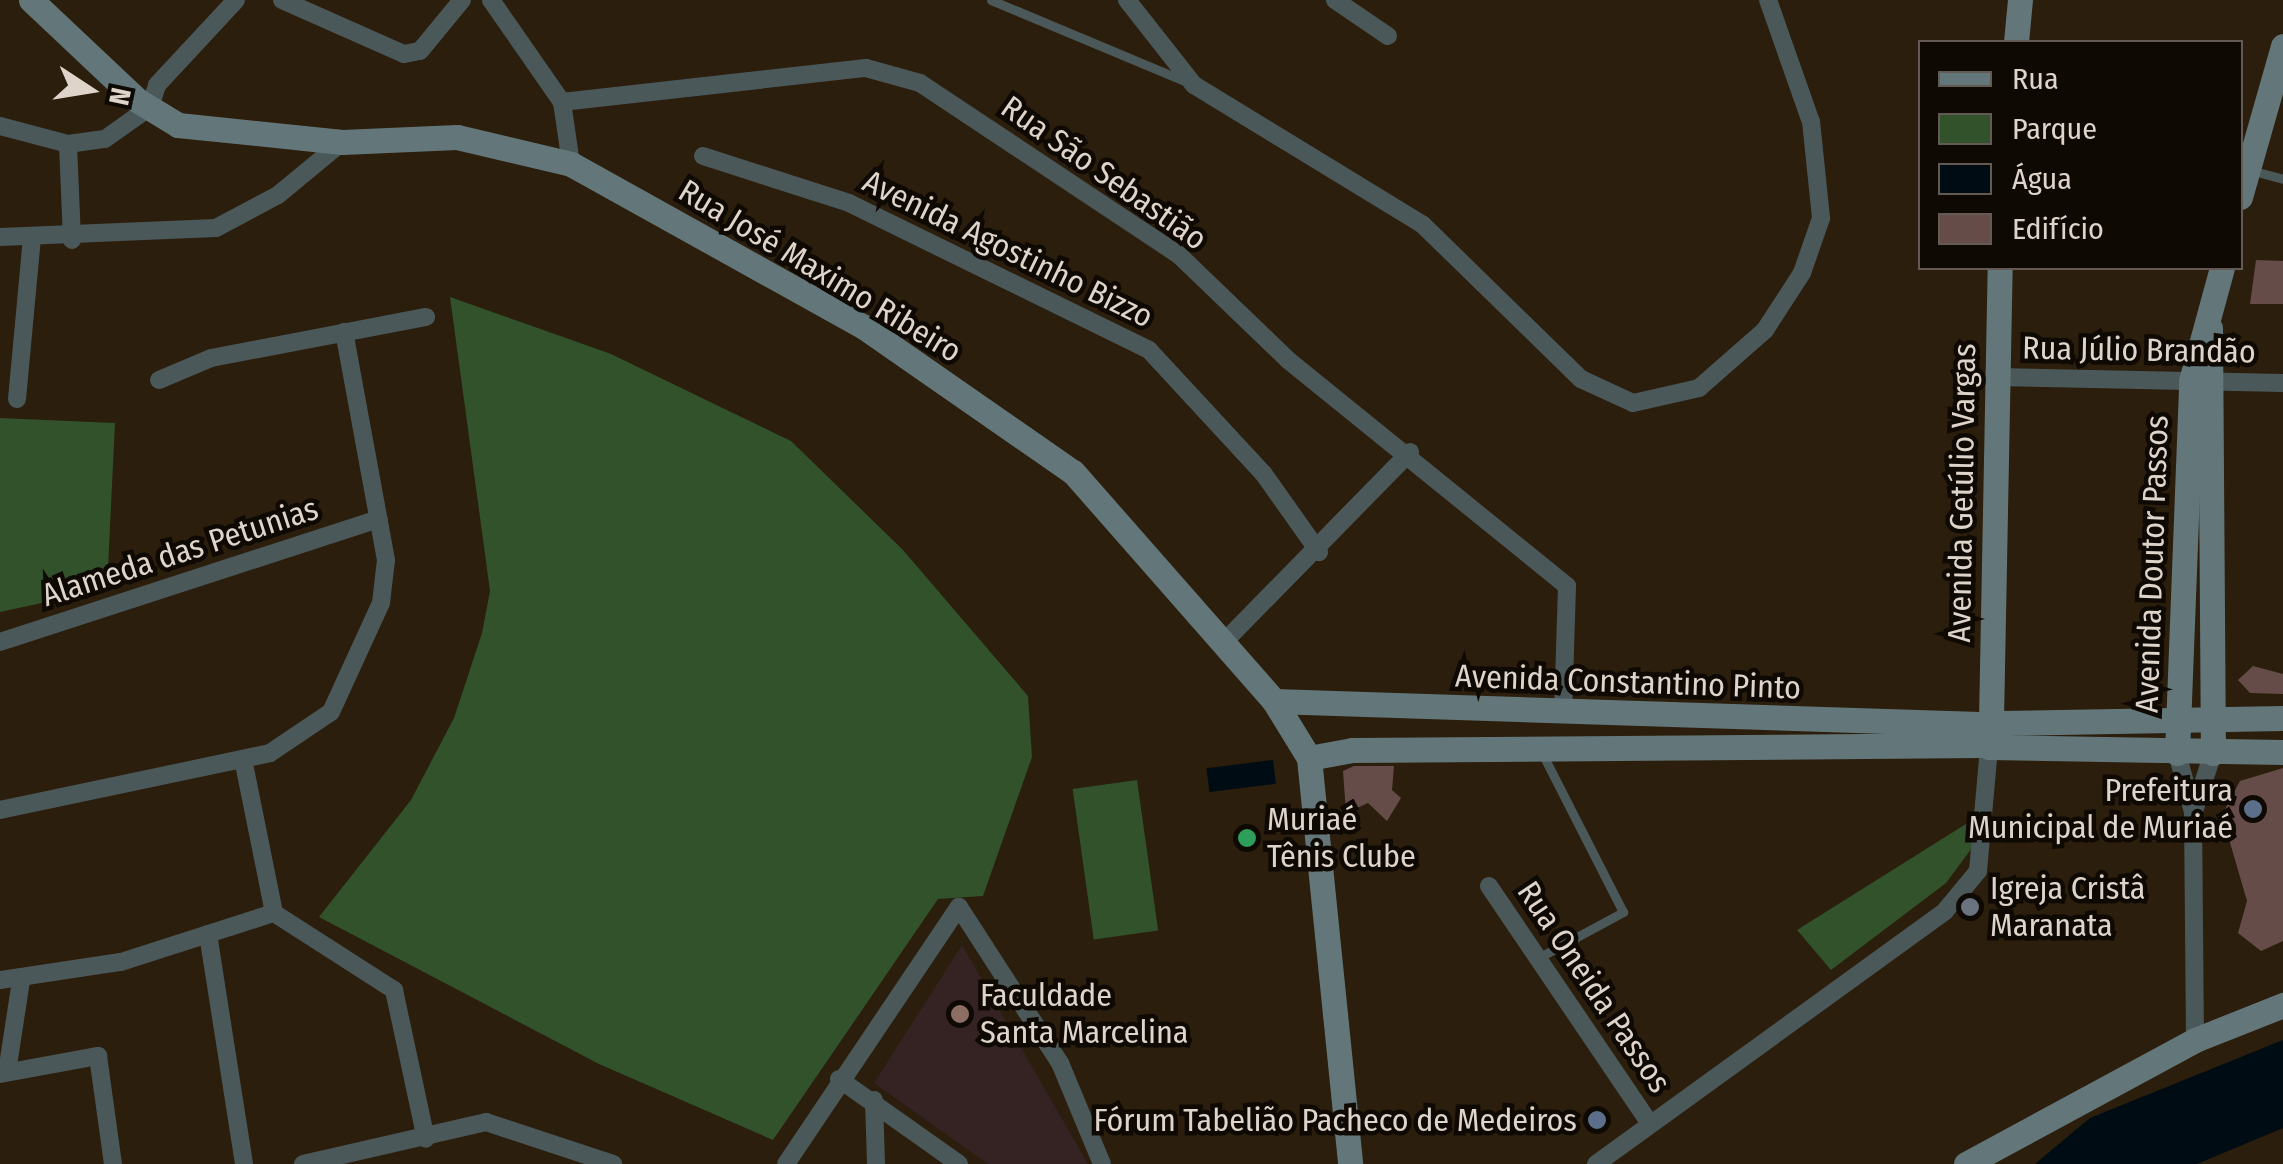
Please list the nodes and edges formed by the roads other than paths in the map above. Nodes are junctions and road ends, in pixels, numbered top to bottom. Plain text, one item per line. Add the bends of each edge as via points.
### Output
1 (30, 0) edge
2 (236, 0) edge
3 (282, 0) edge
4 (462, 0) edge
5 (492, 0) edge
6 (990, 0) edge
7 (1127, 0) edge
8 (1335, 0) edge
9 (1768, 0) edge
10 (2020, 0) edge
11 (1388, 36) dead end
12 (2016, 40) edge
13 (2283, 46) edge
14 (1194, 86) junction
15 (562, 102) junction
16 (150, 107) junction
17 (0, 126) edge
18 (342, 142) junction
19 (68, 144) junction
20 (703, 156) dead end
21 (572, 164) junction
22 (2248, 169) junction
23 (2283, 179) edge
24 (2243, 186) edge
25 (0, 236) edge
26 (32, 238) junction
27 (72, 240) junction
28 (2000, 270) edge
29 (2221, 270) edge
30 (426, 317) dead end
31 (344, 332) junction
32 (1994, 378) junction
33 (158, 380) dead end
34 (2204, 381) junction
35 (2283, 383) edge
36 (18, 399) dead end
37 (1410, 452) junction
38 (378, 519) junction
39 (1319, 552) junction
40 (0, 642) edge
41 (1224, 642) junction
42 (1274, 701) junction
43 (1480, 710) junction
44 (1563, 712) junction
45 (2178, 716) junction
46 (2214, 718) junction
47 (2283, 718) edge
48 (1990, 734) junction
49 (1952, 735) junction
50 (2283, 752) edge
51 (2177, 753) junction
52 (2213, 753) junction
53 (1482, 754) junction
54 (1543, 754) junction
55 (1309, 758) junction
56 (242, 760) junction
57 (0, 810) edge
58 (2193, 812) junction
59 (1489, 886) dead end
60 (274, 914) junction
61 (208, 934) junction
62 (1538, 958) junction
63 (0, 980) edge
64 (21, 980) junction
65 (2283, 1005) edge
66 (2196, 1040) junction
67 (4, 1073) edge
68 (839, 1080) junction
69 (874, 1100) junction
70 (1650, 1122) junction
71 (426, 1139) junction
72 (606, 1163) edge
73 (114, 1164) edge
74 (244, 1164) edge
75 (303, 1164) edge
76 (786, 1164) edge
77 (876, 1164) edge
78 (959, 1164) edge
79 (1102, 1164) edge
80 (1350, 1164) edge
81 (1596, 1164) edge
82 (1966, 1164) edge

1 - 16 street, Rua José Maximo Ribeiro
2 - 16 street via 157,85
3 - 4 street via 404,54 420,51
5 - 15 street
6 - 14 lane
7 - 14 street
8 - 11 street
9 - 14 street via 1812,122 1822,218 1802,274 1765,330 1699,388 1634,403 1581,379 1422,224
10 - 12 street
13 - 22 street
15 - 21 street
15 - 37 street, Rua São Sebastião via 866,68 920,84 1180,256 1288,360
16 - 18 street, Rua José Maximo Ribeiro via 178,125
16 - 19 street via 105,139
17 - 19 street
18 - 21 street, Rua José Maximo Ribeiro via 458,138
18 - 27 street via 230,222
19 - 27 street
20 - 39 street, Avenida Agostinho Bizzo via 848,202 1149,350 1263,473
21 - 41 street, Rua José Maximo Ribeiro via 864,327 1023,434 1114,512
22 - 23 lane
22 - 24 street
25 - 26 street
26 - 27 street
26 - 36 street
28 - 32 street, Avenida Getúlio Vargas
29 - 34 street, Avenida Doutor Passos via 2208,318
30 - 31 street
31 - 33 street via 211,358
31 - 38 street
32 - 34 street, Rua Júlio Brandão
32 - 48 street, Avenida Getúlio Vargas
34 - 35 street, Rua Júlio Brandão
34 - 45 street, Avenida Doutor Passos
34 - 46 street, Avenida Doutor Passos
37 - 39 street
37 - 44 street, Rua São Sebastião via 1567,586
38 - 40 street, Alameda das Petunias
38 - 56 street via 381,604 330,712 296,744
39 - 41 street
41 - 42 street, Rua José Maximo Ribeiro
42 - 43 street, Avenida Constantino Pinto
42 - 55 street, Rua José Maximo Ribeiro
43 - 44 street, Avenida Constantino Pinto
43 - 53 street
44 - 49 street, Avenida Constantino Pinto
45 - 46 street, Avenida Constantino Pinto
45 - 48 street, Avenida Constantino Pinto
45 - 51 street, Avenida Doutor Passos
46 - 47 street, Avenida Constantino Pinto
46 - 52 street, Avenida Doutor Passos
48 - 49 street, Avenida Constantino Pinto
48 - 51 street, Avenida Constantino Pinto
48 - 70 street via 1978,871 1945,911
49 - 54 street, Avenida Constantino Pinto
50 - 52 street, Avenida Constantino Pinto
51 - 52 street, Avenida Constantino Pinto
51 - 58 street, Avenida Doutor Passos
52 - 58 street, Avenida Doutor Passos
53 - 54 street, Avenida Constantino Pinto
53 - 55 street, Avenida Constantino Pinto
54 - 62 lane via 1623,912
55 - 80 street, Rua José Maximo Ribeiro
56 - 57 street
56 - 60 street
58 - 66 street, Avenida Doutor Passos
59 - 62 street, Rua Oneida Passos
60 - 61 street
60 - 71 street via 394,990
61 - 64 street
61 - 74 street
62 - 70 street, Rua Oneida Passos
63 - 64 street
64 - 67 street
65 - 66 street
66 - 82 street
67 - 73 street via 98,1056
68 - 69 street
68 - 76 street
68 - 79 street via 959,906 1060,1063
69 - 77 street
69 - 78 street
70 - 81 street
71 - 72 street via 486,1122
71 - 75 street

